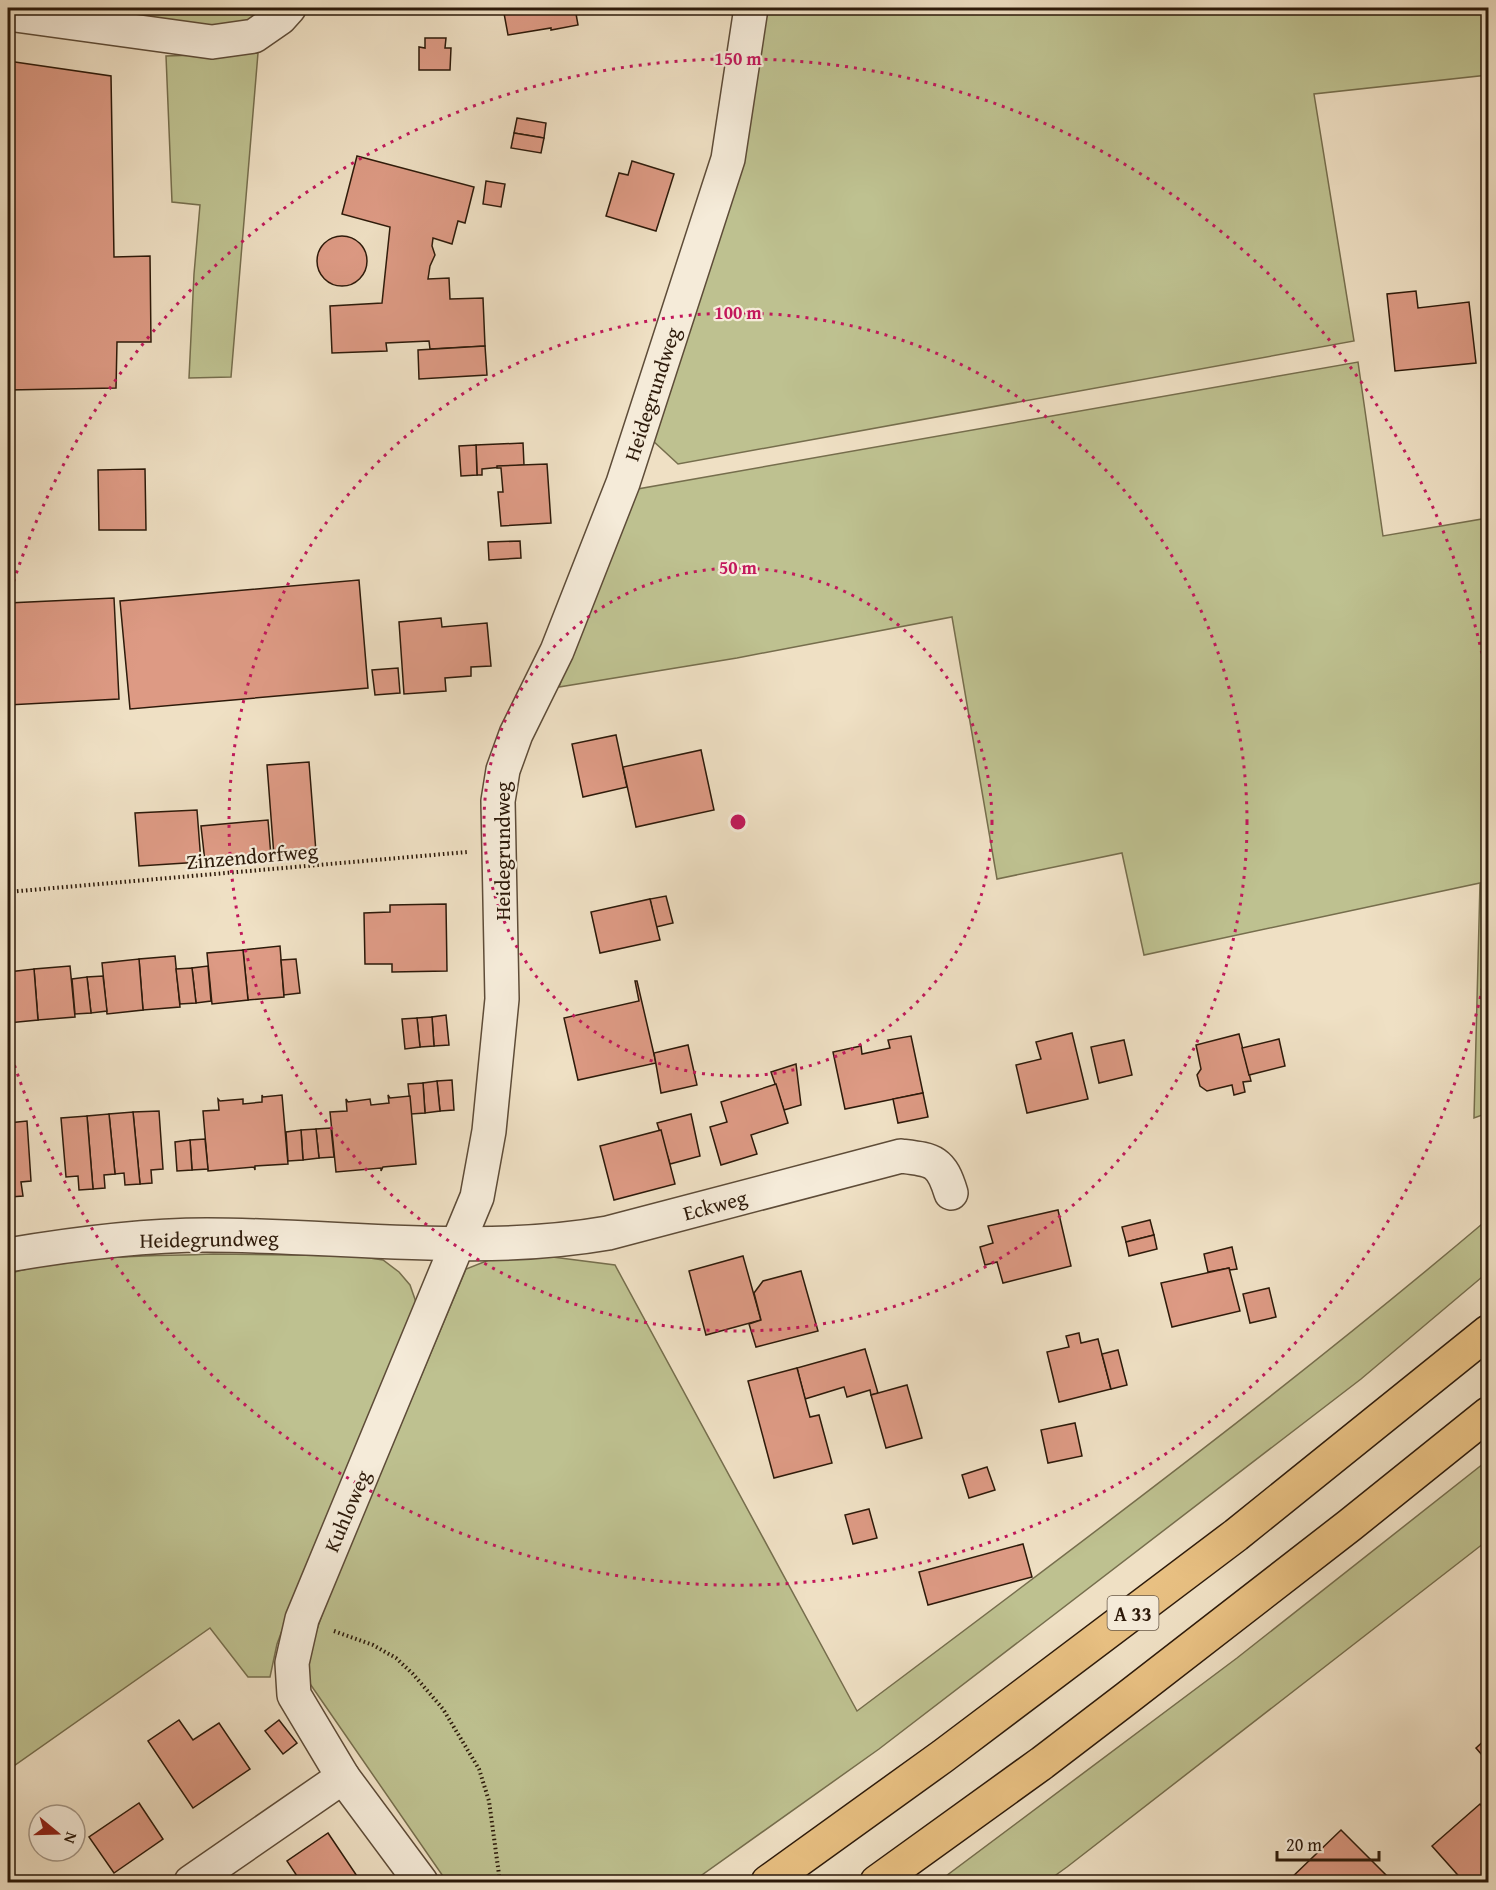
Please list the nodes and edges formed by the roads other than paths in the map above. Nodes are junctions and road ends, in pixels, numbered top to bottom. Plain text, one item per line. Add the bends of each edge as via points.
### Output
1 (289, 8) edge
2 (751, 8) edge
3 (8, 14) edge
4 (951, 1192) dead end
5 (458, 1244) junction
6 (8, 1255) edge
7 (1488, 1332) edge
8 (1488, 1414) edge
9 (344, 1777) junction
10 (191, 1882) edge
11 (421, 1882) edge
12 (768, 1882) edge
13 (877, 1882) edge

1 - 3 street via 254,36 212,42
2 - 5 street, Heidegrundweg via 728,159 623,483 557,651 516,734 503,770 498,801 502,999 489,1131 477,1197
4 - 5 street, Eckweg via 944,1172 929,1160 901,1156 608,1233 546,1242
5 - 6 street, Heidegrundweg via 206,1235 60,1246
5 - 9 street, Kuhloweg via 302,1619 292,1663 294,1695
7 - 12 highway, A 33 via 1236,1535 943,1756
8 - 13 highway via 1127,1698
9 - 10 street
9 - 11 street, Kuhloweg

